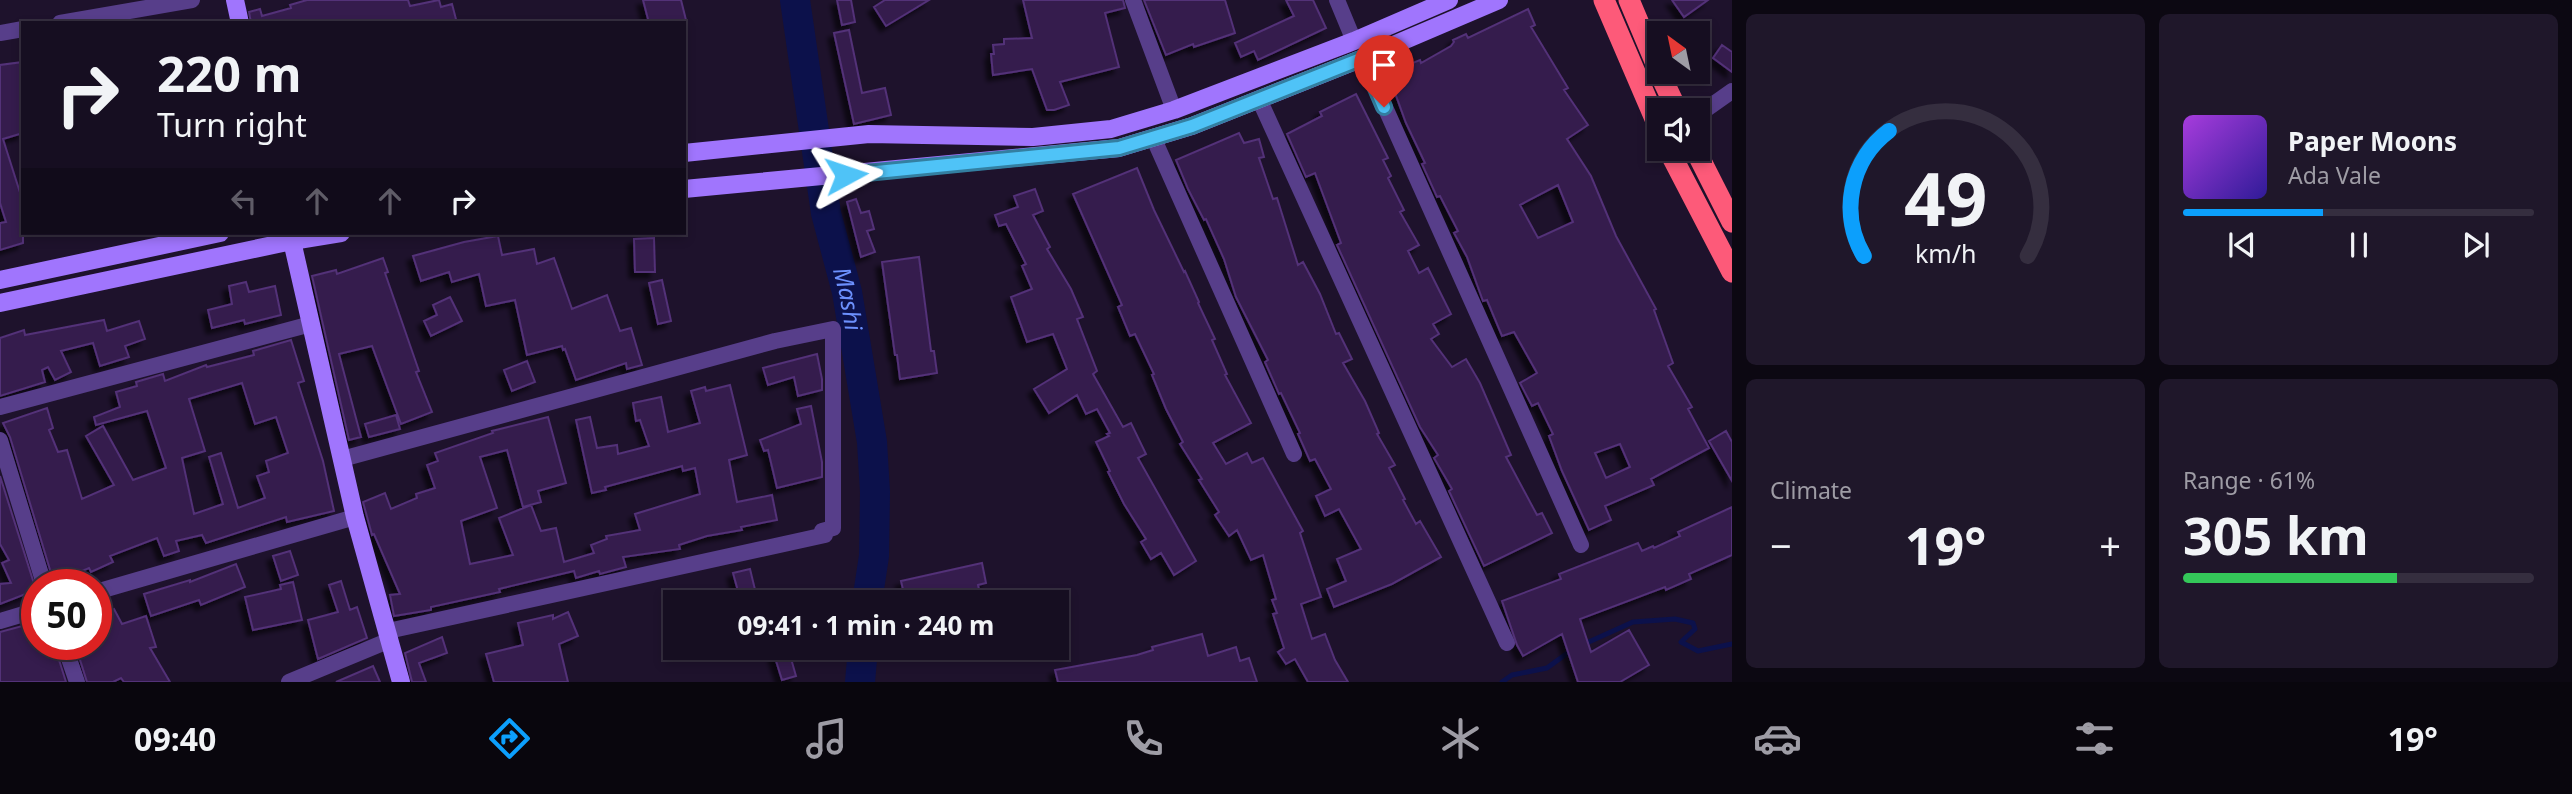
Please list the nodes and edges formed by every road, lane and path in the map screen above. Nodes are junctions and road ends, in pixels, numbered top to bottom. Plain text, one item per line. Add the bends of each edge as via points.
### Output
1 (192, 0) edge
2 (235, 0) edge
3 (1133, 0) edge
4 (1337, 0) edge
5 (1449, 0) edge
6 (1499, 0) edge
7 (1604, 0) edge
8 (1629, 0) edge
9 (71, 21) edge
10 (240, 21) edge
11 (21, 29) edge
12 (0, 33) edge
13 (1354, 41) junction
14 (1647, 43) edge
15 (1363, 58) junction
16 (1732, 91) edge
17 (1259, 99) junction
18 (1647, 100) edge
19 (1710, 107) edge
20 (1174, 110) junction
21 (1153, 137) junction
22 (686, 153) edge
23 (1674, 161) edge
24 (1701, 161) edge
25 (686, 189) edge
26 (1732, 222) edge
27 (211, 235) edge
28 (329, 235) edge
29 (292, 241) junction
30 (1732, 272) edge
31 (0, 280) edge
32 (0, 303) edge
33 (311, 324) junction
34 (0, 407) edge
35 (0, 440) edge
36 (1294, 454) dead end
37 (342, 459) junction
38 (355, 517) junction
39 (1581, 545) dead end
40 (39, 569) edge
41 (112, 587) edge
42 (21, 615) edge
43 (0, 621) edge
44 (389, 636) junction
45 (1507, 643) dead end
46 (69, 660) edge
47 (77, 682) edge
48 (289, 682) edge
49 (401, 682) edge

1 - 9 street
2 - 10 main road
3 - 20 street
4 - 13 street
5 - 13 main road
6 - 15 main road
7 - 18 highway
8 - 14 highway
11 - 12 street
13 - 20 main road
15 - 17 main road
15 - 39 street
16 - 19 street
17 - 21 main road
17 - 45 street
20 - 22 main road via 1111,129 1033,137 869,134
21 - 25 main road via 1119,148
21 - 36 street
23 - 30 highway
24 - 26 highway
27 - 31 main road
28 - 29 main road
29 - 32 main road
29 - 33 main road
33 - 34 street
33 - 37 main road
35 - 40 street
37 - 38 main road
37 - 44 street via 833,329 832,528 822,531 825,535
38 - 41 street
38 - 44 main road
42 - 43 street
44 - 48 street
44 - 49 main road
46 - 47 street

